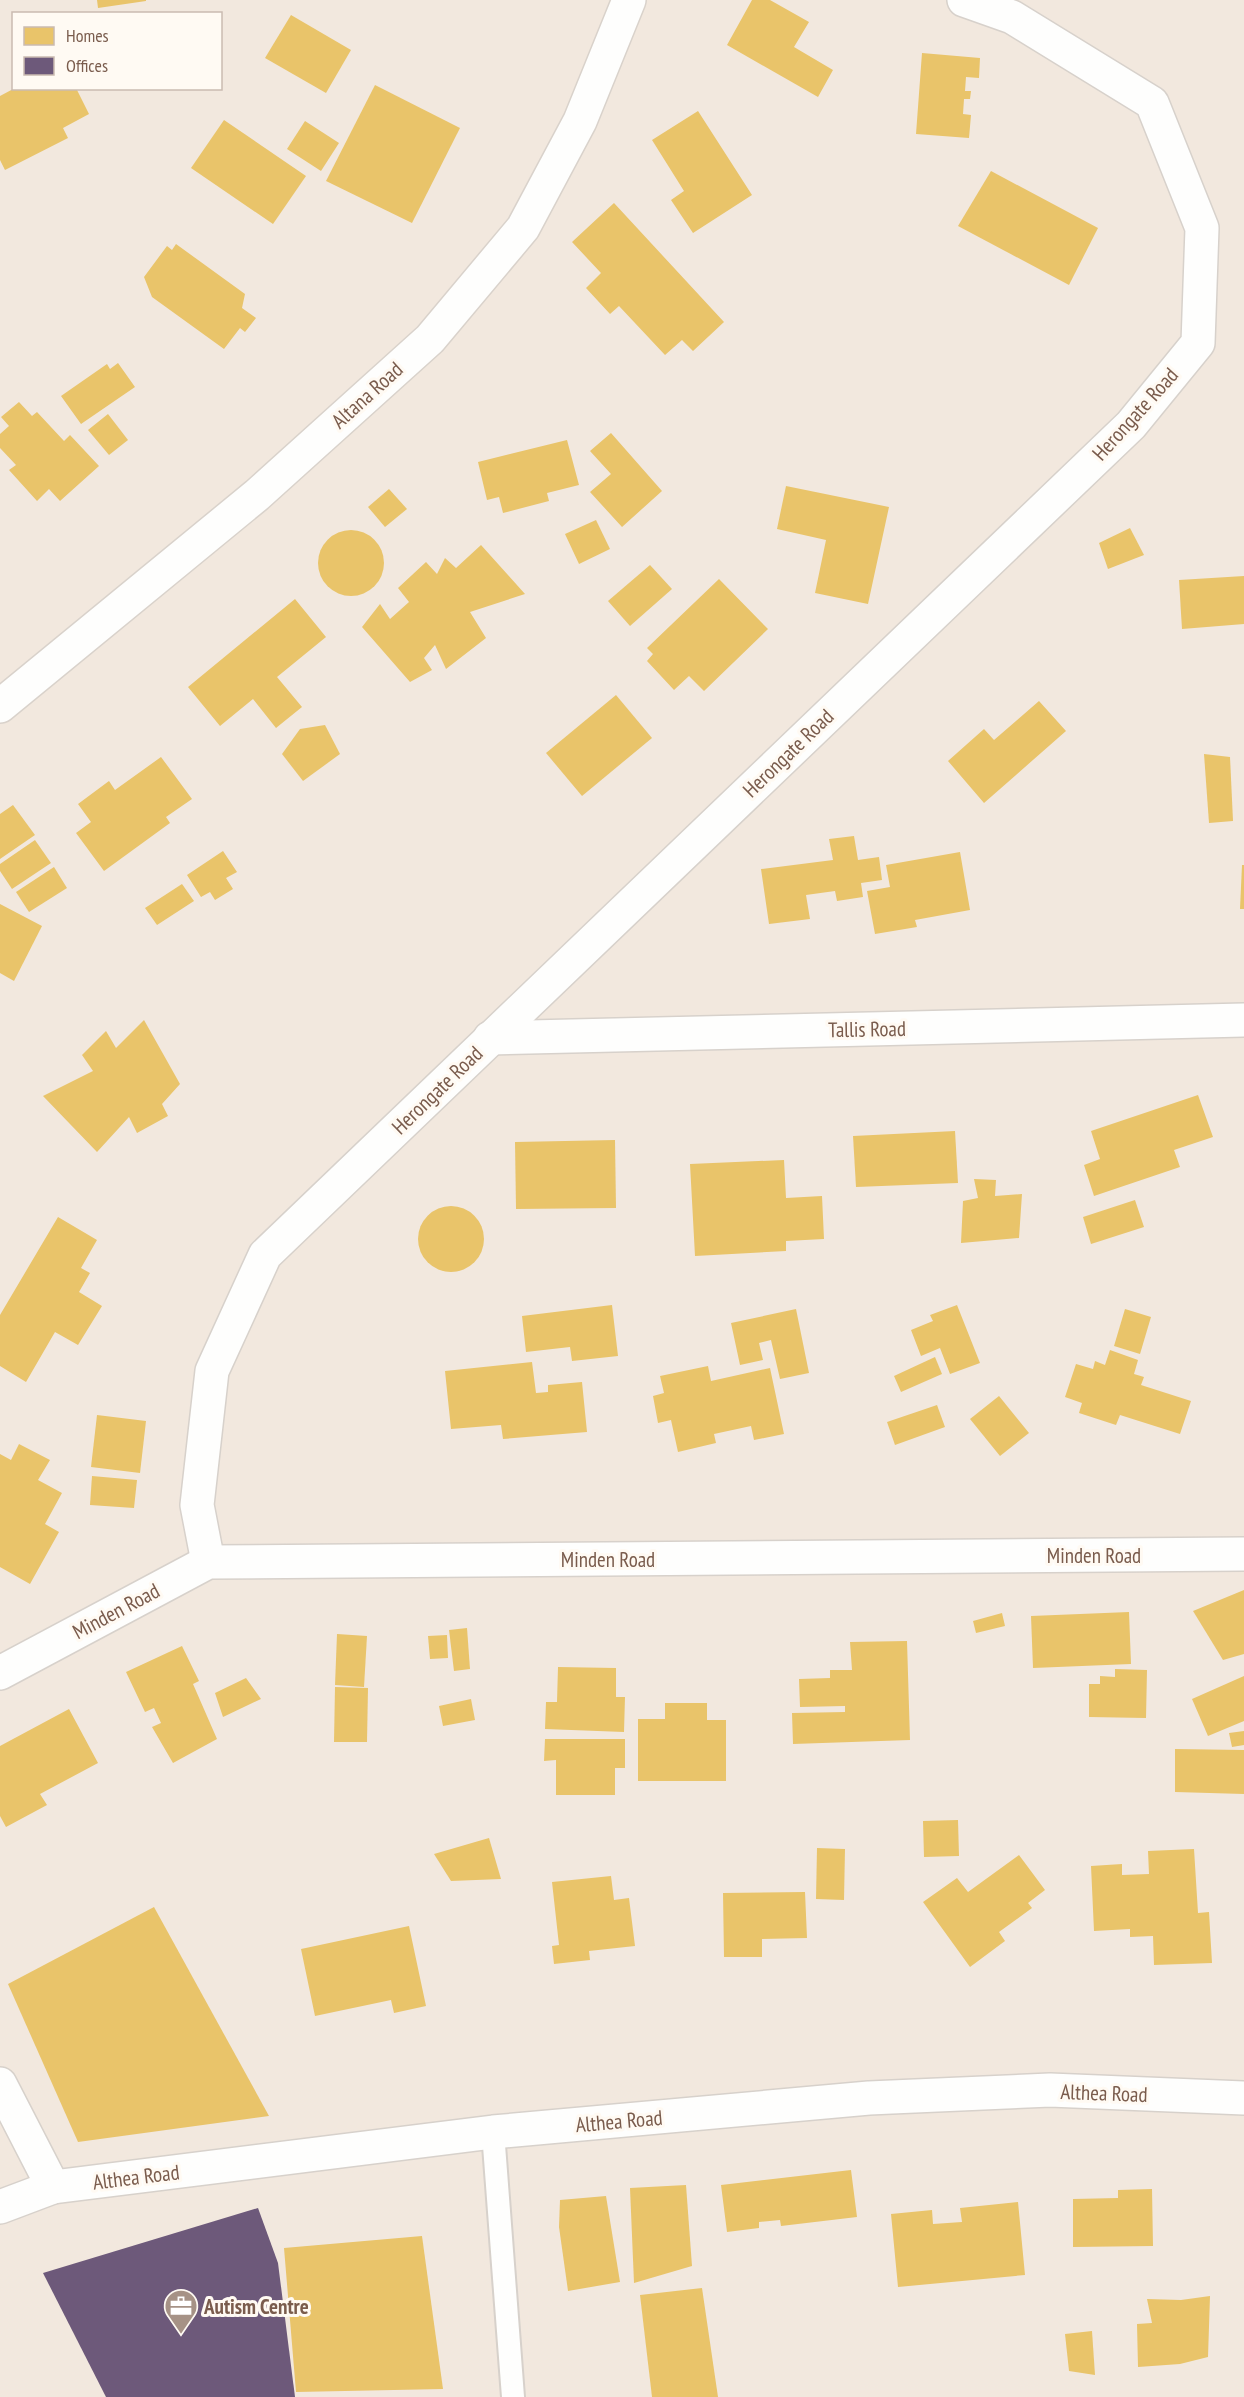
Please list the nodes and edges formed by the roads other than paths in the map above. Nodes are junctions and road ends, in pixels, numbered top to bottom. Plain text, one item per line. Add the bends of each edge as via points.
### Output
1 (629, 0) edge
2 (964, 0) edge
3 (0, 706) edge
4 (1244, 1020) edge
5 (490, 1038) junction
6 (1244, 1554) edge
7 (208, 1562) junction
8 (0, 1673) edge
9 (0, 2084) edge
10 (1244, 2098) edge
11 (493, 2132) junction
12 (53, 2187) junction
13 (0, 2206) edge
14 (513, 2397) edge

1 - 3 street, Altana Road via 580,121 523,228 430,339 256,495
2 - 5 street, Herongate Road via 1012,17 1152,103 1202,228 1198,343 1131,424
4 - 5 street, Tallis Road
5 - 7 street, Herongate Road via 265,1255 212,1371 197,1505
6 - 7 street, Minden Road
7 - 8 street, Minden Road
9 - 12 street
10 - 11 street, Althea Road via 1050,2090 868,2098
11 - 12 street, Althea Road
11 - 14 lane
12 - 13 street, Althea Road

